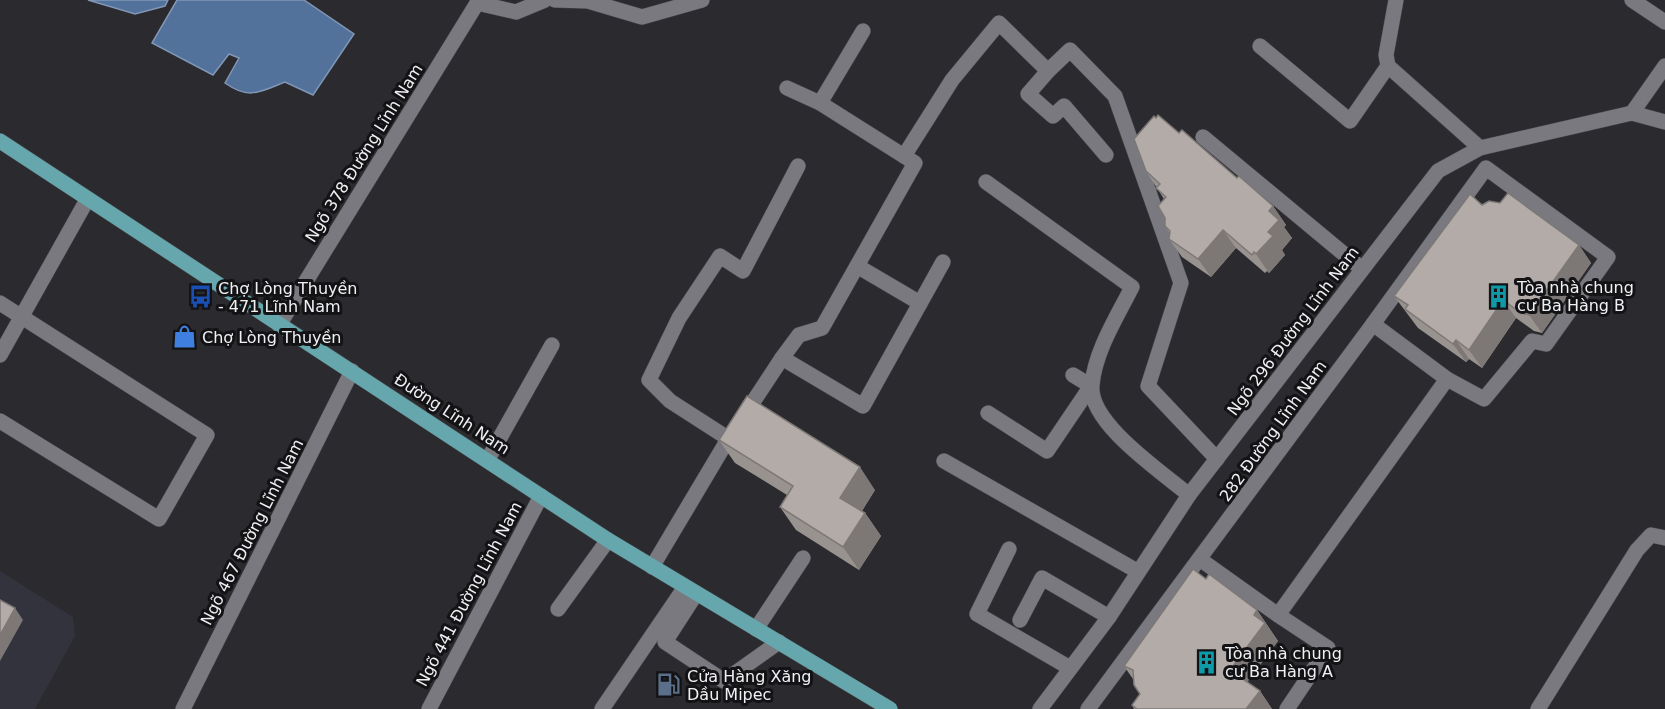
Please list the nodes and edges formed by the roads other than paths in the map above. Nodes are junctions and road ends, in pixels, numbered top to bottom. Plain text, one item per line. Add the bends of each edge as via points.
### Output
1 (545, 0) edge
2 (555, 0) edge
3 (702, 0) edge
4 (1396, 0) edge
5 (1632, 0) edge
6 (478, 2) edge
7 (1665, 22) edge
8 (863, 31) dead end
9 (1260, 46) dead end
10 (1388, 66) junction
11 (1665, 66) edge
12 (1048, 70) junction
13 (787, 88) dead end
14 (820, 103) junction
15 (1632, 113) junction
16 (1665, 122) edge
17 (1203, 137) dead end
18 (0, 141) edge
19 (1480, 148) junction
20 (1106, 155) dead end
21 (904, 156) junction
22 (798, 166) dead end
23 (986, 182) dead end
24 (87, 200) junction
25 (943, 262) dead end
26 (857, 266) junction
27 (1362, 269) junction
28 (0, 303) edge
29 (920, 303) junction
30 (22, 316) junction
31 (1373, 324) junction
32 (279, 325) junction
33 (552, 345) dead end
34 (0, 355) edge
35 (782, 358) junction
36 (352, 370) junction
37 (1074, 375) dead end
38 (1447, 379) junction
39 (1091, 386) junction
40 (988, 413) dead end
41 (0, 421) edge
42 (729, 439) junction
43 (488, 459) junction
44 (1217, 459) junction
45 (944, 461) dead end
46 (1189, 495) junction
47 (541, 496) junction
48 (1665, 538) edge
49 (609, 540) junction
50 (1009, 549) dead end
51 (803, 558) edge
52 (1201, 560) junction
53 (652, 567) junction
54 (1137, 572) junction
55 (690, 590) junction
56 (558, 609) dead end
57 (1278, 615) junction
58 (1109, 617) junction
59 (1020, 620) dead end
60 (756, 629) junction
61 (778, 642) junction
62 (1070, 668) junction
63 (183, 709) edge
64 (429, 709) edge
65 (602, 709) edge
66 (890, 709) edge
67 (1040, 709) edge
68 (1088, 709) edge
69 (1287, 709) edge
70 (1538, 709) edge

1 - 6 street via 516,12
2 - 3 street via 588,0 642,17
4 - 10 street via 1386,55
5 - 7 street
6 - 32 street, Ngõ 378 Đường Lĩnh Nam
8 - 14 street
9 - 10 street via 1350,121
10 - 19 street
11 - 15 street
12 - 20 street via 1028,94 1053,116 1064,106
12 - 21 street via 999,23 952,80
12 - 44 street via 1070,50 1115,96 1181,283 1148,386
13 - 14 street
14 - 21 street
15 - 16 street
15 - 19 street, Ngõ 296 Đường Lĩnh Nam
17 - 27 street
18 - 24 main road, Đường Lĩnh Nam
19 - 27 street, Ngõ 296 Đường Lĩnh Nam via 1438,171
21 - 26 street via 915,163
22 - 42 street via 743,271 720,256 679,318 649,380 669,401
23 - 39 street via 1132,287 1097,359
24 - 30 street
24 - 32 main road, Đường Lĩnh Nam
25 - 29 street
26 - 29 street
26 - 35 street via 822,328 799,335
27 - 44 street, Ngõ 296 Đường Lĩnh Nam
28 - 30 street
29 - 35 street via 863,406
30 - 34 street
30 - 41 street via 207,435 159,519
31 - 38 street, 282 Đường Lĩnh Nam
31 - 38 street, 282 Đường Lĩnh Nam via 1486,168 1608,257 1546,344 1532,341 1484,399
31 - 52 street, 282 Đường Lĩnh Nam
32 - 36 main road, Đường Lĩnh Nam
33 - 43 street
35 - 42 street
36 - 43 main road, Đường Lĩnh Nam
36 - 63 street, Ngõ 467 Đường Lĩnh Nam
37 - 39 street
38 - 57 street
39 - 40 street via 1047,452
39 - 46 street via 1095,406 1110,427
42 - 53 street
43 - 47 main road, Đường Lĩnh Nam
44 - 46 street, Ngõ 296 Đường Lĩnh Nam
45 - 54 street
46 - 54 street, Ngõ 296 Đường Lĩnh Nam
47 - 49 main road, Đường Lĩnh Nam
47 - 64 street, Ngõ 441 Đường Lĩnh Nam
48 - 70 street via 1650,535 1637,550
49 - 53 main road, Đường Lĩnh Nam
49 - 56 street
50 - 62 street via 977,614
51 - 60 street
52 - 57 street
52 - 68 street, 282 Đường Lĩnh Nam
53 - 55 main road, Đường Lĩnh Nam
54 - 58 street, Ngõ 296 Đường Lĩnh Nam
55 - 60 main road, Đường Lĩnh Nam
55 - 61 street via 665,642 724,681
55 - 65 street
57 - 69 street via 1328,648
58 - 59 street via 1042,578
58 - 62 street, Ngõ 296 Đường Lĩnh Nam
60 - 61 main road, Đường Lĩnh Nam
61 - 66 main road, Đường Lĩnh Nam
62 - 67 street, Ngõ 296 Đường Lĩnh Nam

